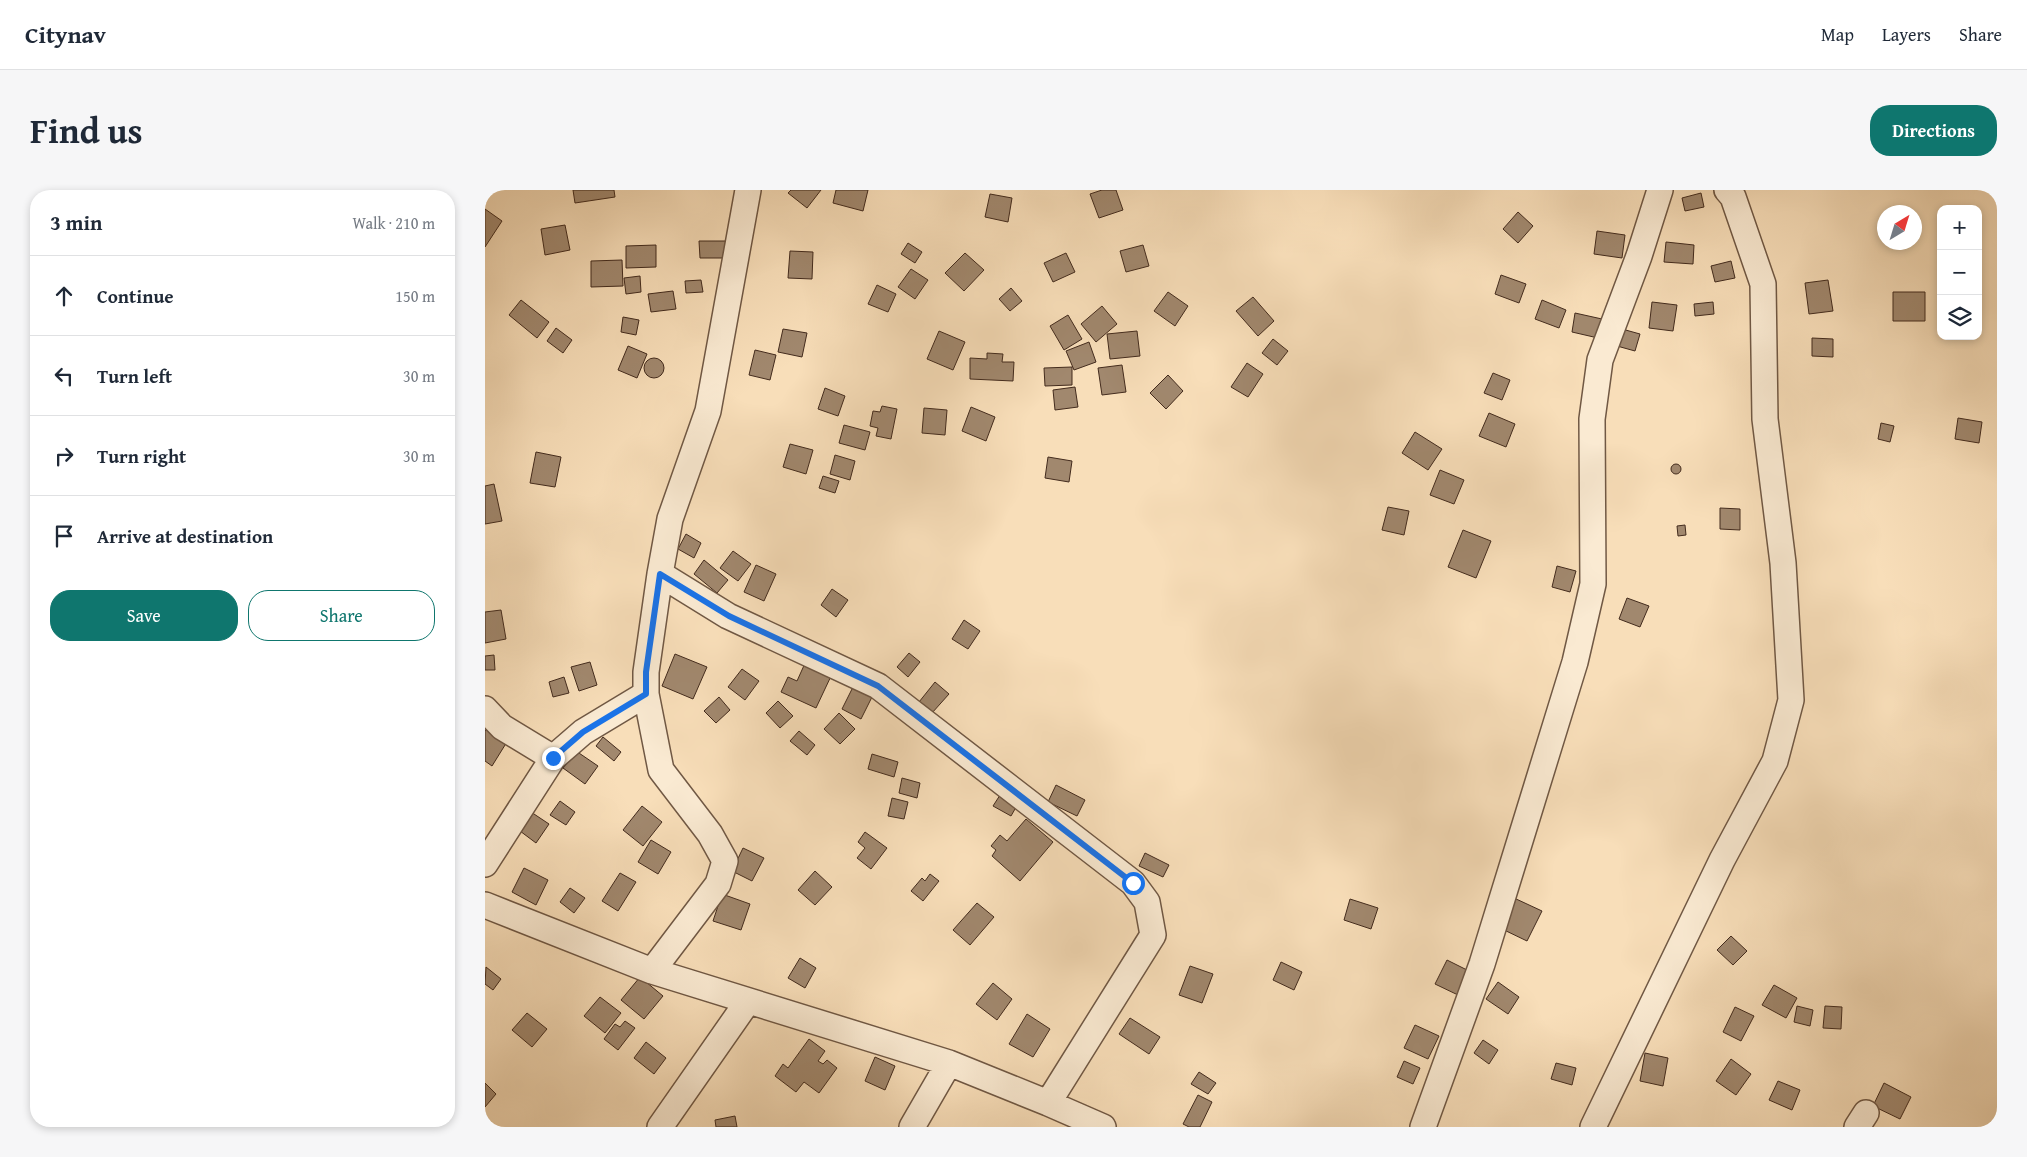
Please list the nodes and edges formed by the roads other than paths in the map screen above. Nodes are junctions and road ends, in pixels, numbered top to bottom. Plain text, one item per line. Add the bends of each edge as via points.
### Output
1 (748, 190) edge
2 (1660, 190) edge
3 (1727, 190) edge
4 (660, 574) junction
5 (646, 694) junction
6 (485, 709) edge
7 (553, 758) junction
8 (485, 864) edge
9 (490, 915) edge
10 (652, 971) junction
11 (748, 1001) junction
12 (949, 1063) junction
13 (1048, 1102) junction
14 (660, 1127) edge
15 (912, 1127) edge
16 (1103, 1127) edge
17 (1423, 1127) edge
18 (1593, 1127) edge

1 - 4 street via 708,411 670,519
2 - 17 street via 1600,360 1592,419 1593,584 1575,662 1482,964
3 - 18 street via 1733,197 1763,284 1765,419 1783,563 1791,700 1775,761 1722,860
4 - 5 street via 646,672
4 - 13 street via 729,616 878,686 1133,883 1147,902 1153,935
5 - 7 street via 583,732
5 - 10 street via 661,770 710,834 725,861 718,884
6 - 7 street via 502,727
7 - 8 street
9 - 10 street
10 - 11 street
11 - 12 street
11 - 14 street
12 - 13 street
12 - 15 street
13 - 16 street

